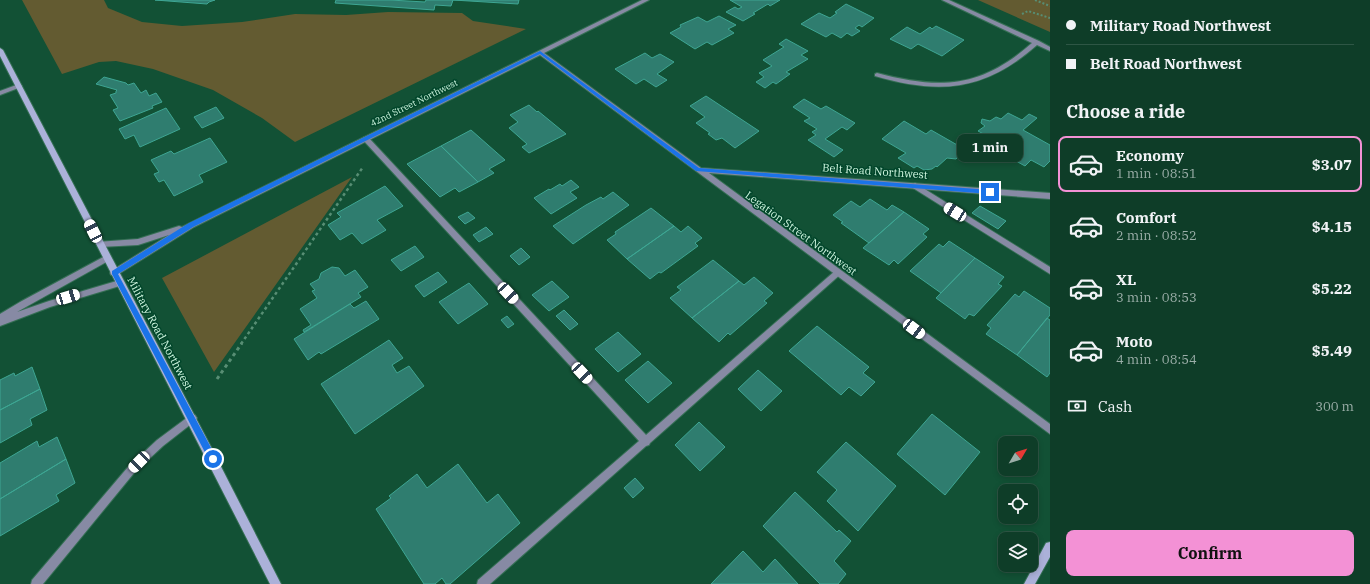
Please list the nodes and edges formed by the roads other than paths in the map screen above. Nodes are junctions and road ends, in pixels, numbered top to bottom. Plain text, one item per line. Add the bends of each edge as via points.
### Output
1 (646, 0) edge
2 (945, 0) edge
3 (1037, 42) junction
4 (1050, 49) edge
5 (0, 50) edge
6 (540, 52) junction
7 (877, 76) dead end
8 (19, 86) junction
9 (0, 93) edge
10 (366, 138) junction
11 (698, 170) junction
12 (915, 186) junction
13 (1050, 196) edge
14 (191, 225) junction
15 (100, 244) junction
16 (107, 258) junction
17 (1050, 271) edge
18 (114, 273) junction
19 (838, 273) junction
20 (120, 283) junction
21 (0, 321) edge
22 (192, 418) junction
23 (1050, 430) edge
24 (646, 442) junction
25 (1050, 547) edge
26 (36, 584) edge
27 (276, 584) edge
28 (482, 584) edge
29 (1029, 584) edge

1 - 6 street, 42nd Street Northwest
2 - 3 street
3 - 4 street
3 - 7 street via 998,71 962,84 940,87 894,81
5 - 8 main road, Military Road Northwest
6 - 10 street, 42nd Street Northwest
6 - 11 street, Legation Street Northwest
8 - 9 street
8 - 15 main road, Military Road Northwest
10 - 14 street, 42nd Street Northwest
10 - 24 street
11 - 12 street, Belt Road Northwest
11 - 19 street, Legation Street Northwest
12 - 13 street, Belt Road Northwest
12 - 17 street
14 - 15 street, 42nd Street Northwest via 138,242
14 - 18 street, 42nd Street Northwest
15 - 16 main road, Military Road Northwest
16 - 18 main road, Military Road Northwest
16 - 21 street via 23,304
18 - 20 main road, Military Road Northwest
19 - 23 street, Legation Street Northwest
19 - 24 street
20 - 21 street
20 - 22 main road, Military Road Northwest
22 - 26 street via 131,470
22 - 27 main road, Military Road Northwest
24 - 28 street
25 - 29 main road

